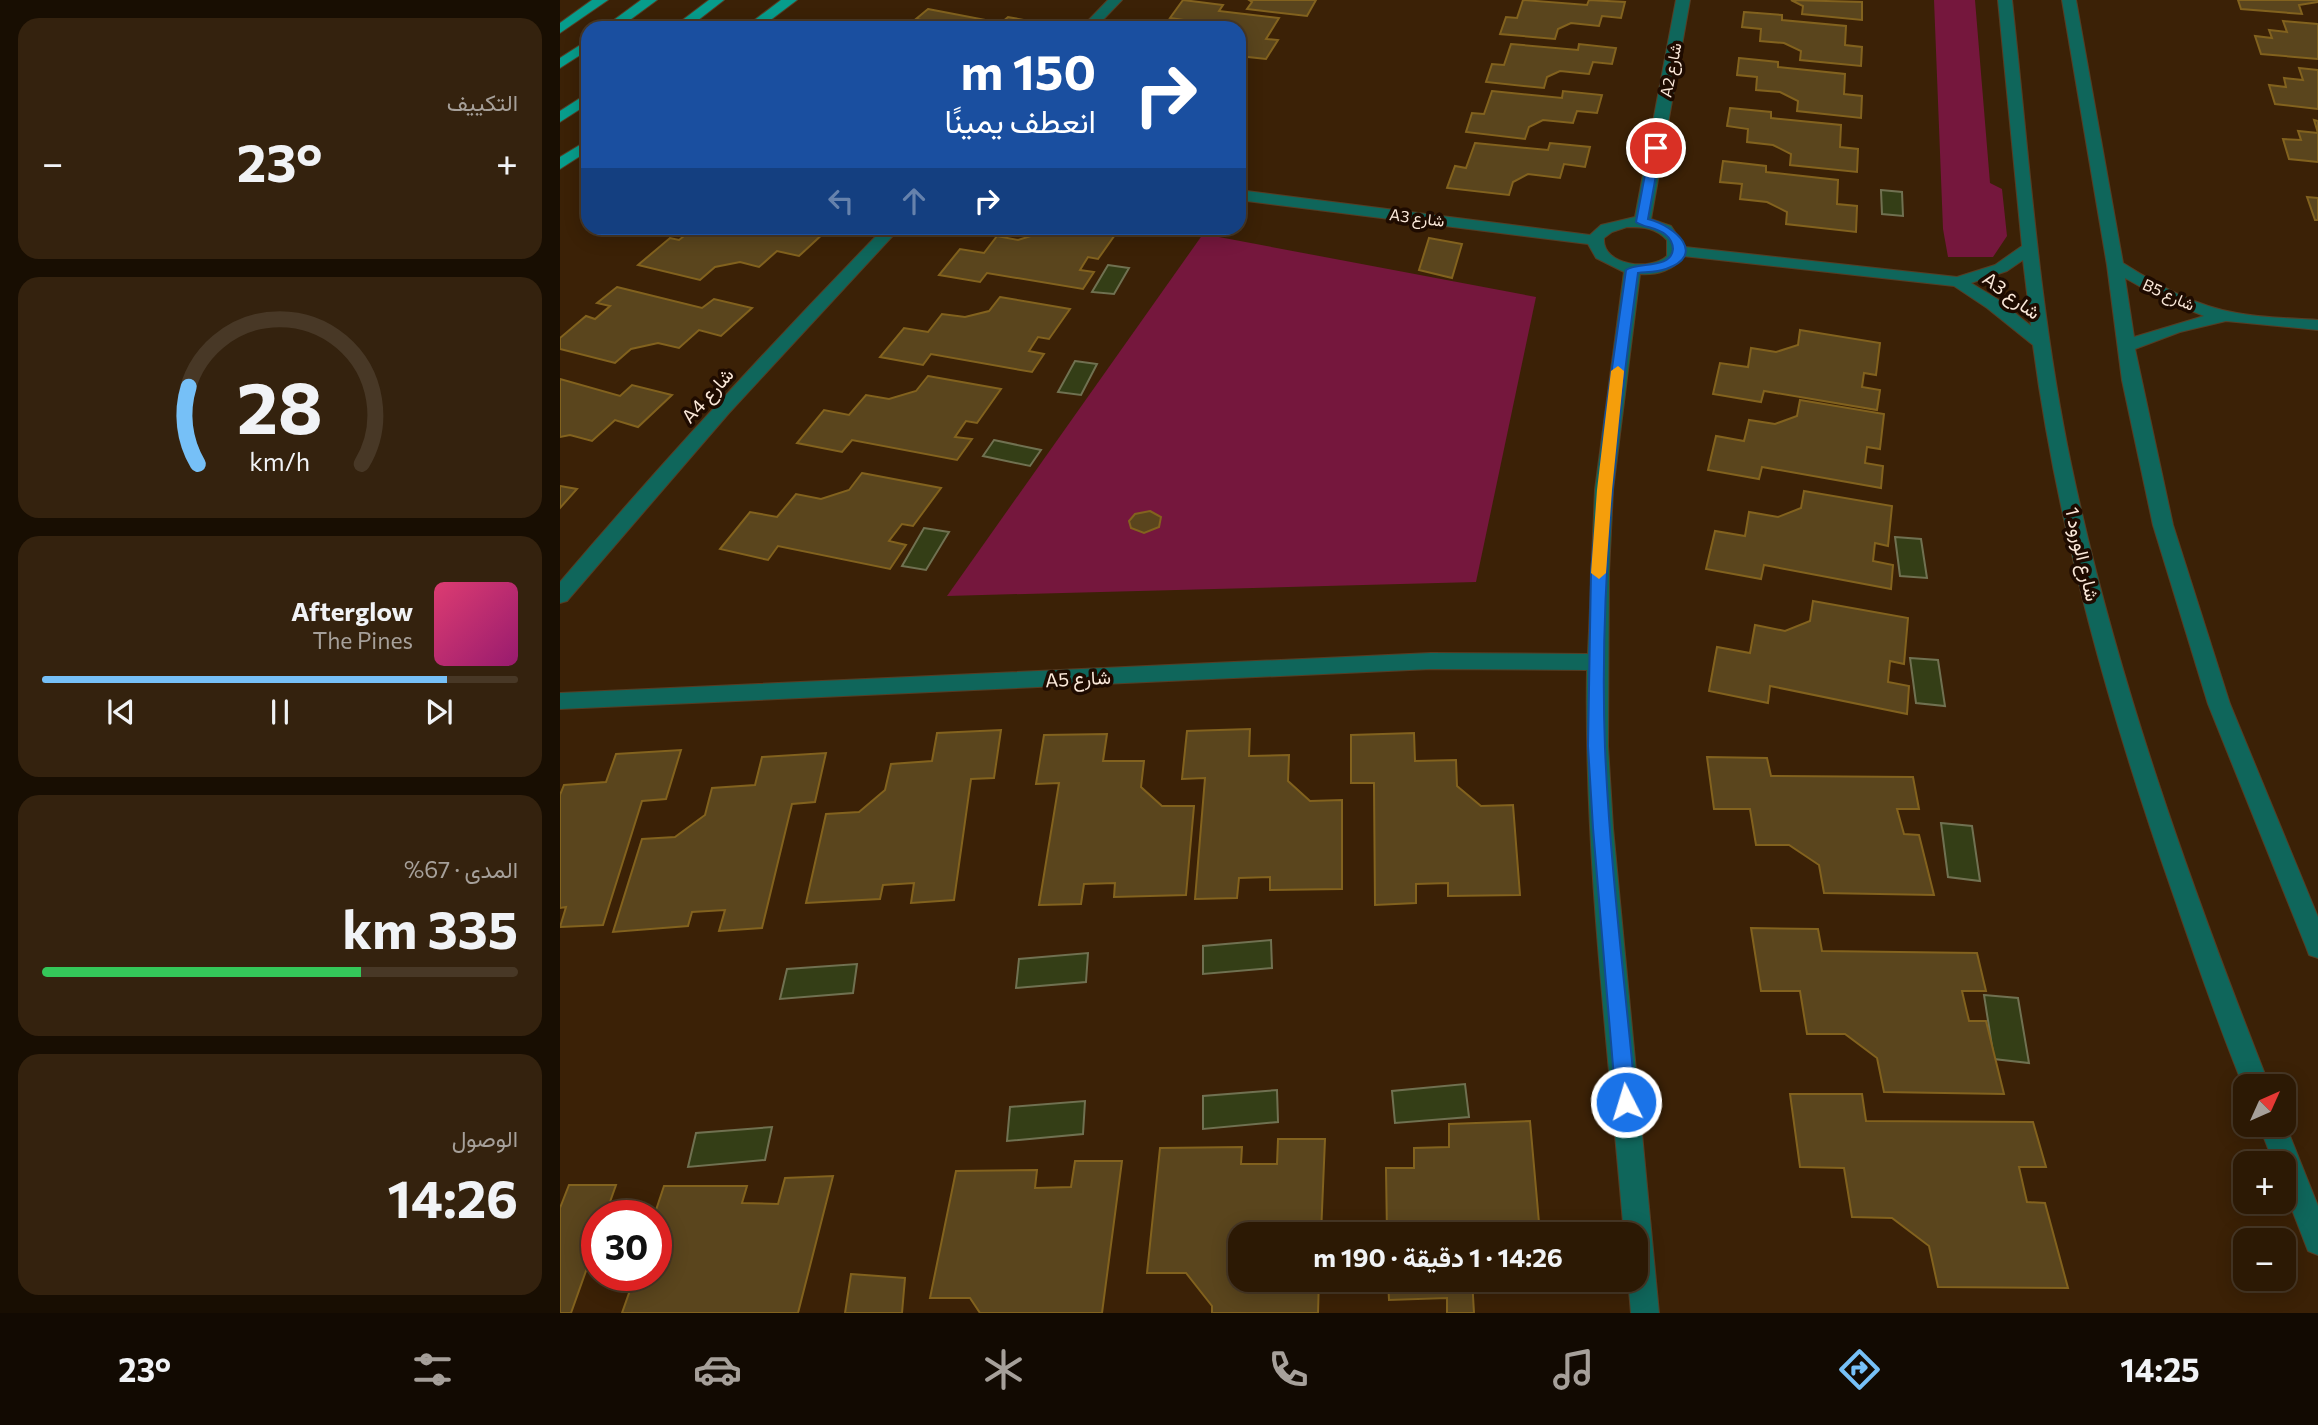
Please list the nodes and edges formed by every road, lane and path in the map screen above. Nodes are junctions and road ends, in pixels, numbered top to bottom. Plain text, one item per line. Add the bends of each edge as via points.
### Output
1 (601, 0) edge
2 (650, 0) edge
3 (717, 0) edge
4 (790, 0) edge
5 (1115, 0) edge
6 (1683, 0) edge
7 (2005, 0) edge
8 (2069, 0) edge
9 (620, 21) edge
10 (688, 21) edge
11 (761, 21) edge
12 (1095, 21) edge
13 (560, 29) edge
14 (581, 49) edge
15 (560, 64) edge
16 (581, 102) edge
17 (560, 118) edge
18 (581, 149) edge
19 (560, 164) edge
20 (1246, 196) edge
21 (1642, 222) junction
22 (885, 235) edge
23 (1594, 240) junction
24 (2030, 247) junction
25 (1679, 251) junction
26 (2115, 265) junction
27 (1632, 270) junction
28 (1958, 282) junction
29 (2225, 316) junction
30 (2318, 325) edge
31 (2041, 343) junction
32 (2126, 347) junction
33 (560, 596) edge
34 (1597, 662) junction
35 (560, 701) edge
36 (2318, 947) edge
37 (2252, 1074) edge
38 (2277, 1138) edge
39 (2318, 1241) edge
40 (1645, 1313) edge

1 - 13 main road
2 - 9 main road
3 - 10 main road
4 - 11 main road
5 - 12 street
6 - 21 street, A2 شارع
7 - 24 street, شارع الورود 1
8 - 26 street
14 - 15 main road
16 - 17 main road
18 - 19 main road
20 - 23 street, A3 شارع
21 - 23 street via 1611,225
21 - 25 street via 1670,232
22 - 33 street, A4 شارع via 754,373
23 - 27 street via 1602,258
24 - 28 street, A3 شارع via 2001,268
24 - 31 street, شارع الورود 1
25 - 27 street via 1663,267
25 - 28 street, A3 شارع
26 - 29 street, B5 شارع via 2184,303
26 - 32 street
27 - 34 street via 1604,490
28 - 31 street, A3 شارع
29 - 30 street, B5 شارع
29 - 32 street, B5 شارع via 2155,333
31 - 37 street, شارع الورود 1 via 2086,572 2120,698 2183,889
32 - 36 street via 2148,462 2188,610 2224,716
34 - 35 street, A5 شارع via 1431,661
34 - 40 street via 1601,828
38 - 39 street

